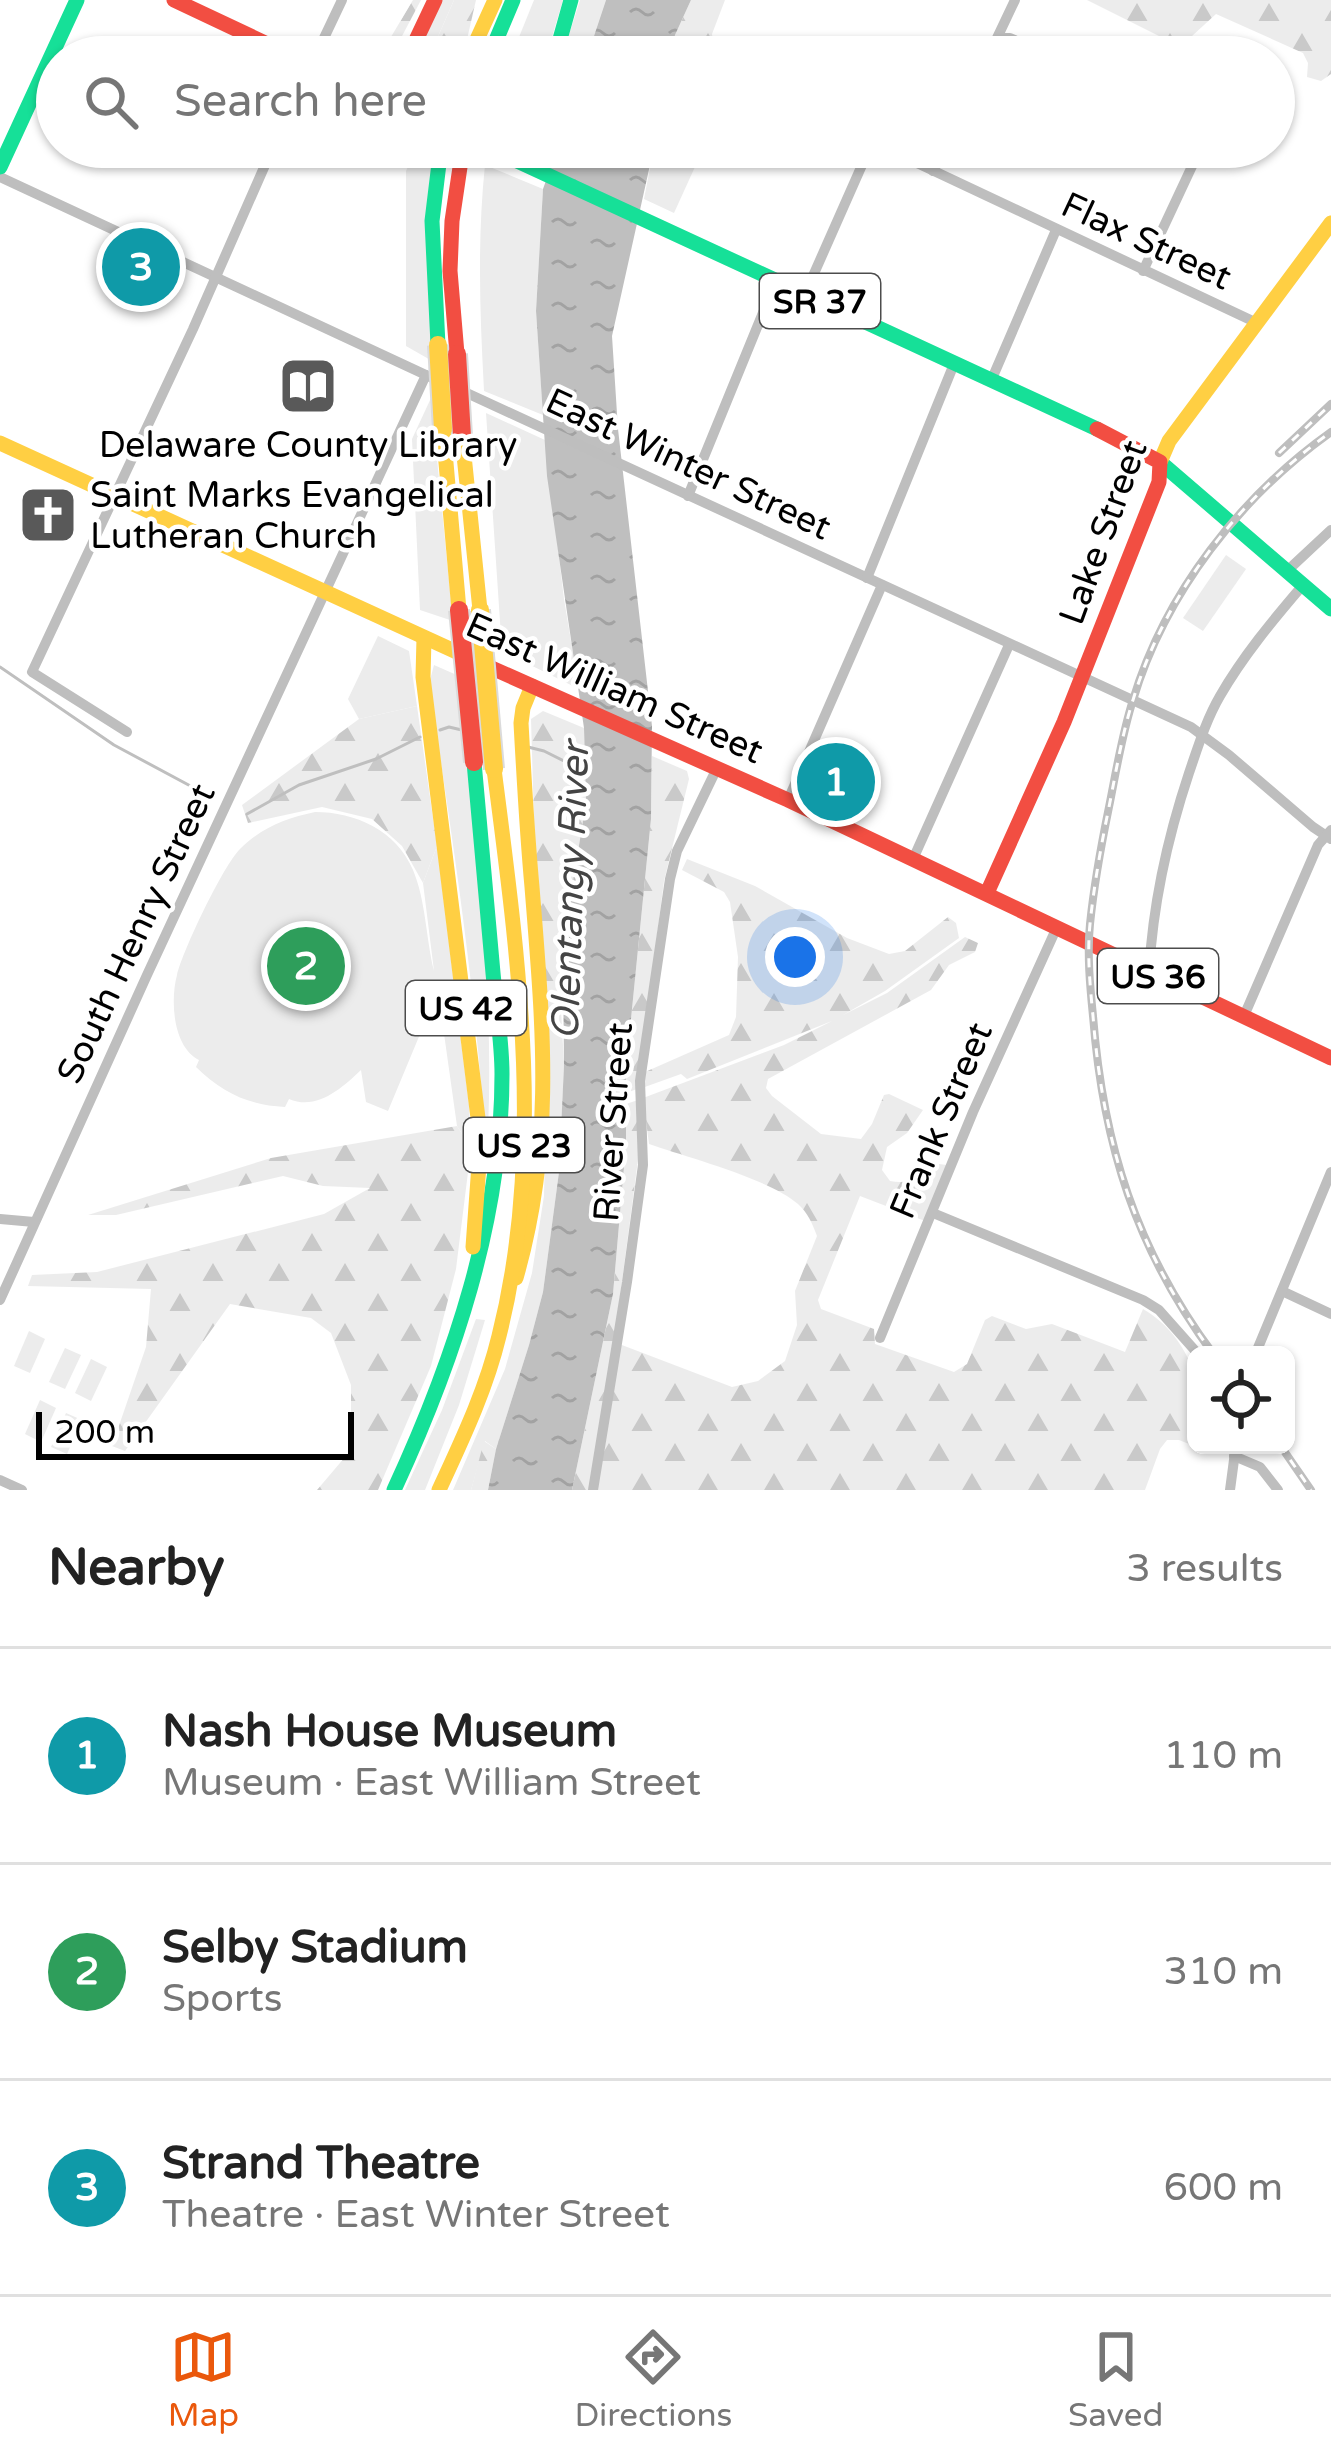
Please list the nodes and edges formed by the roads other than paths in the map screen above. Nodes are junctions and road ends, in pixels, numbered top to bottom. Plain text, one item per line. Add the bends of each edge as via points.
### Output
1 (76, 0) edge
2 (174, 0) edge
3 (342, 0) edge
4 (435, 0) edge
5 (495, 0) edge
6 (513, 0) edge
7 (571, 0) edge
8 (1015, 0) edge
9 (60, 36) edge
10 (250, 36) edge
11 (325, 36) edge
12 (419, 36) edge
13 (479, 36) edge
14 (498, 36) edge
15 (561, 36) edge
16 (998, 36) edge
17 (36, 88) edge
18 (0, 167) edge
19 (264, 168) edge
20 (436, 168) edge
21 (460, 168) edge
22 (539, 168) edge
23 (860, 168) edge
24 (926, 168) edge
25 (934, 168) edge
26 (1191, 168) edge
27 (932, 171) junction
28 (0, 177) edge
29 (1331, 223) edge
30 (1056, 230) junction
31 (1143, 271) junction
32 (215, 277) junction
33 (776, 280) junction
34 (805, 294) junction
35 (1257, 323) junction
36 (955, 364) junction
37 (426, 375) junction
38 (991, 381) junction
39 (0, 443) edge
40 (1160, 461) junction
41 (115, 496) junction
42 (688, 496) junction
43 (1331, 530) edge
44 (1287, 571) junction
45 (868, 578) junction
46 (882, 585) junction
47 (1303, 585) junction
48 (325, 591) junction
49 (1331, 609) edge
50 (470, 610) junction
51 (424, 638) junction
52 (1009, 645) junction
53 (1082, 679) junction
54 (532, 686) junction
55 (127, 732) dead end
56 (1202, 735) junction
57 (717, 768) junction
58 (788, 800) junction
59 (1329, 835) edge
60 (914, 857) junction
61 (986, 893) junction
62 (1058, 927) junction
63 (1149, 972) junction
64 (1244, 1016) junction
65 (1331, 1058) edge
66 (1331, 1172) edge
67 (933, 1214) junction
68 (0, 1219) edge
69 (34, 1222) junction
70 (472, 1276) junction
71 (1282, 1291) junction
72 (0, 1300) edge
73 (505, 1311) junction
74 (1331, 1314) edge
75 (880, 1338) dead end
76 (1190, 1346) edge
77 (1259, 1346) edge
78 (1234, 1454) edge
79 (1241, 1454) edge
80 (0, 1480) edge
81 (22, 1490) edge
82 (394, 1490) edge
83 (439, 1490) edge
84 (592, 1490) edge
85 (1230, 1490) edge
86 (1278, 1490) edge

1 - 9 main road
2 - 10 main road
3 - 11 street
4 - 12 main road
5 - 13 main road
6 - 14 main road
7 - 15 main road
8 - 16 street
17 - 18 main road
19 - 32 street
20 - 50 main road, US 23, bridge via 432,269 443,429
21 - 50 main road, US 23, bridge via 450,271
22 - 33 main road, SR 37
23 - 34 street
24 - 27 street, Flax Street
25 - 27 street
26 - 31 street
27 - 30 street, Flax Street
28 - 32 street, East Winter Street
29 - 35 main road, Lake Street
30 - 31 street, Flax Street
30 - 38 street
31 - 35 street, Flax Street
32 - 37 street, East Winter Street
32 - 41 street
33 - 34 main road, SR 37
33 - 42 street
34 - 36 main road, SR 37
35 - 40 main road, Lake Street
36 - 38 main road, SR 37
36 - 45 street
37 - 42 street, East Winter Street
37 - 48 street, South Henry Street
38 - 40 main road, SR 37
39 - 41 main road, East William Street / US 36
40 - 44 main road, SR 37
40 - 53 main road, Lake Street via 1160,482
41 - 48 main road, East William Street / US 36
41 - 55 street via 32,672
42 - 45 street, East Winter Street
43 - 44 street
44 - 47 main road, SR 37
45 - 46 street, East Winter Street
46 - 52 street, East Winter Street
46 - 58 street
47 - 49 main road, SR 37
47 - 56 street via 1250,650
48 - 51 main road, East William Street / US 36
48 - 69 street, South Henry Street
50 - 70 main road, US 23, bridge via 474,762 502,1073 491,1212
50 - 73 main road, US 23, bridge via 520,979 525,1116
51 - 54 main road, East William Street / US 36
51 - 70 main road, US 42 via 478,1118
52 - 53 street, East Winter Street
52 - 60 street
53 - 56 street, East Winter Street
53 - 61 main road, Lake Street
54 - 57 main road, East William Street / US 36
54 - 73 main road, US 42 via 522,745 544,1103 529,1242
56 - 59 street, East Winter Street
56 - 63 street via 1162,862
57 - 58 main road, East William Street / US 36
57 - 84 street, River Street via 672,868 640,1081 643,1166
58 - 60 main road, East William Street / US 36
59 - 64 street via 1296,891
60 - 61 main road, East William Street / US 36
61 - 62 main road, East William Street / US 36
62 - 63 main road, East William Street / US 36
62 - 67 street, Frank Street
63 - 64 main road, East William Street / US 36
64 - 65 main road, East William Street / US 36
66 - 71 street
67 - 75 street, Frank Street
67 - 76 street via 1143,1300
68 - 69 street
69 - 72 street, South Henry Street
70 - 82 main road, US 23
71 - 74 street
71 - 77 street
73 - 83 main road, US 23
78 - 85 street
79 - 86 street
80 - 81 street

